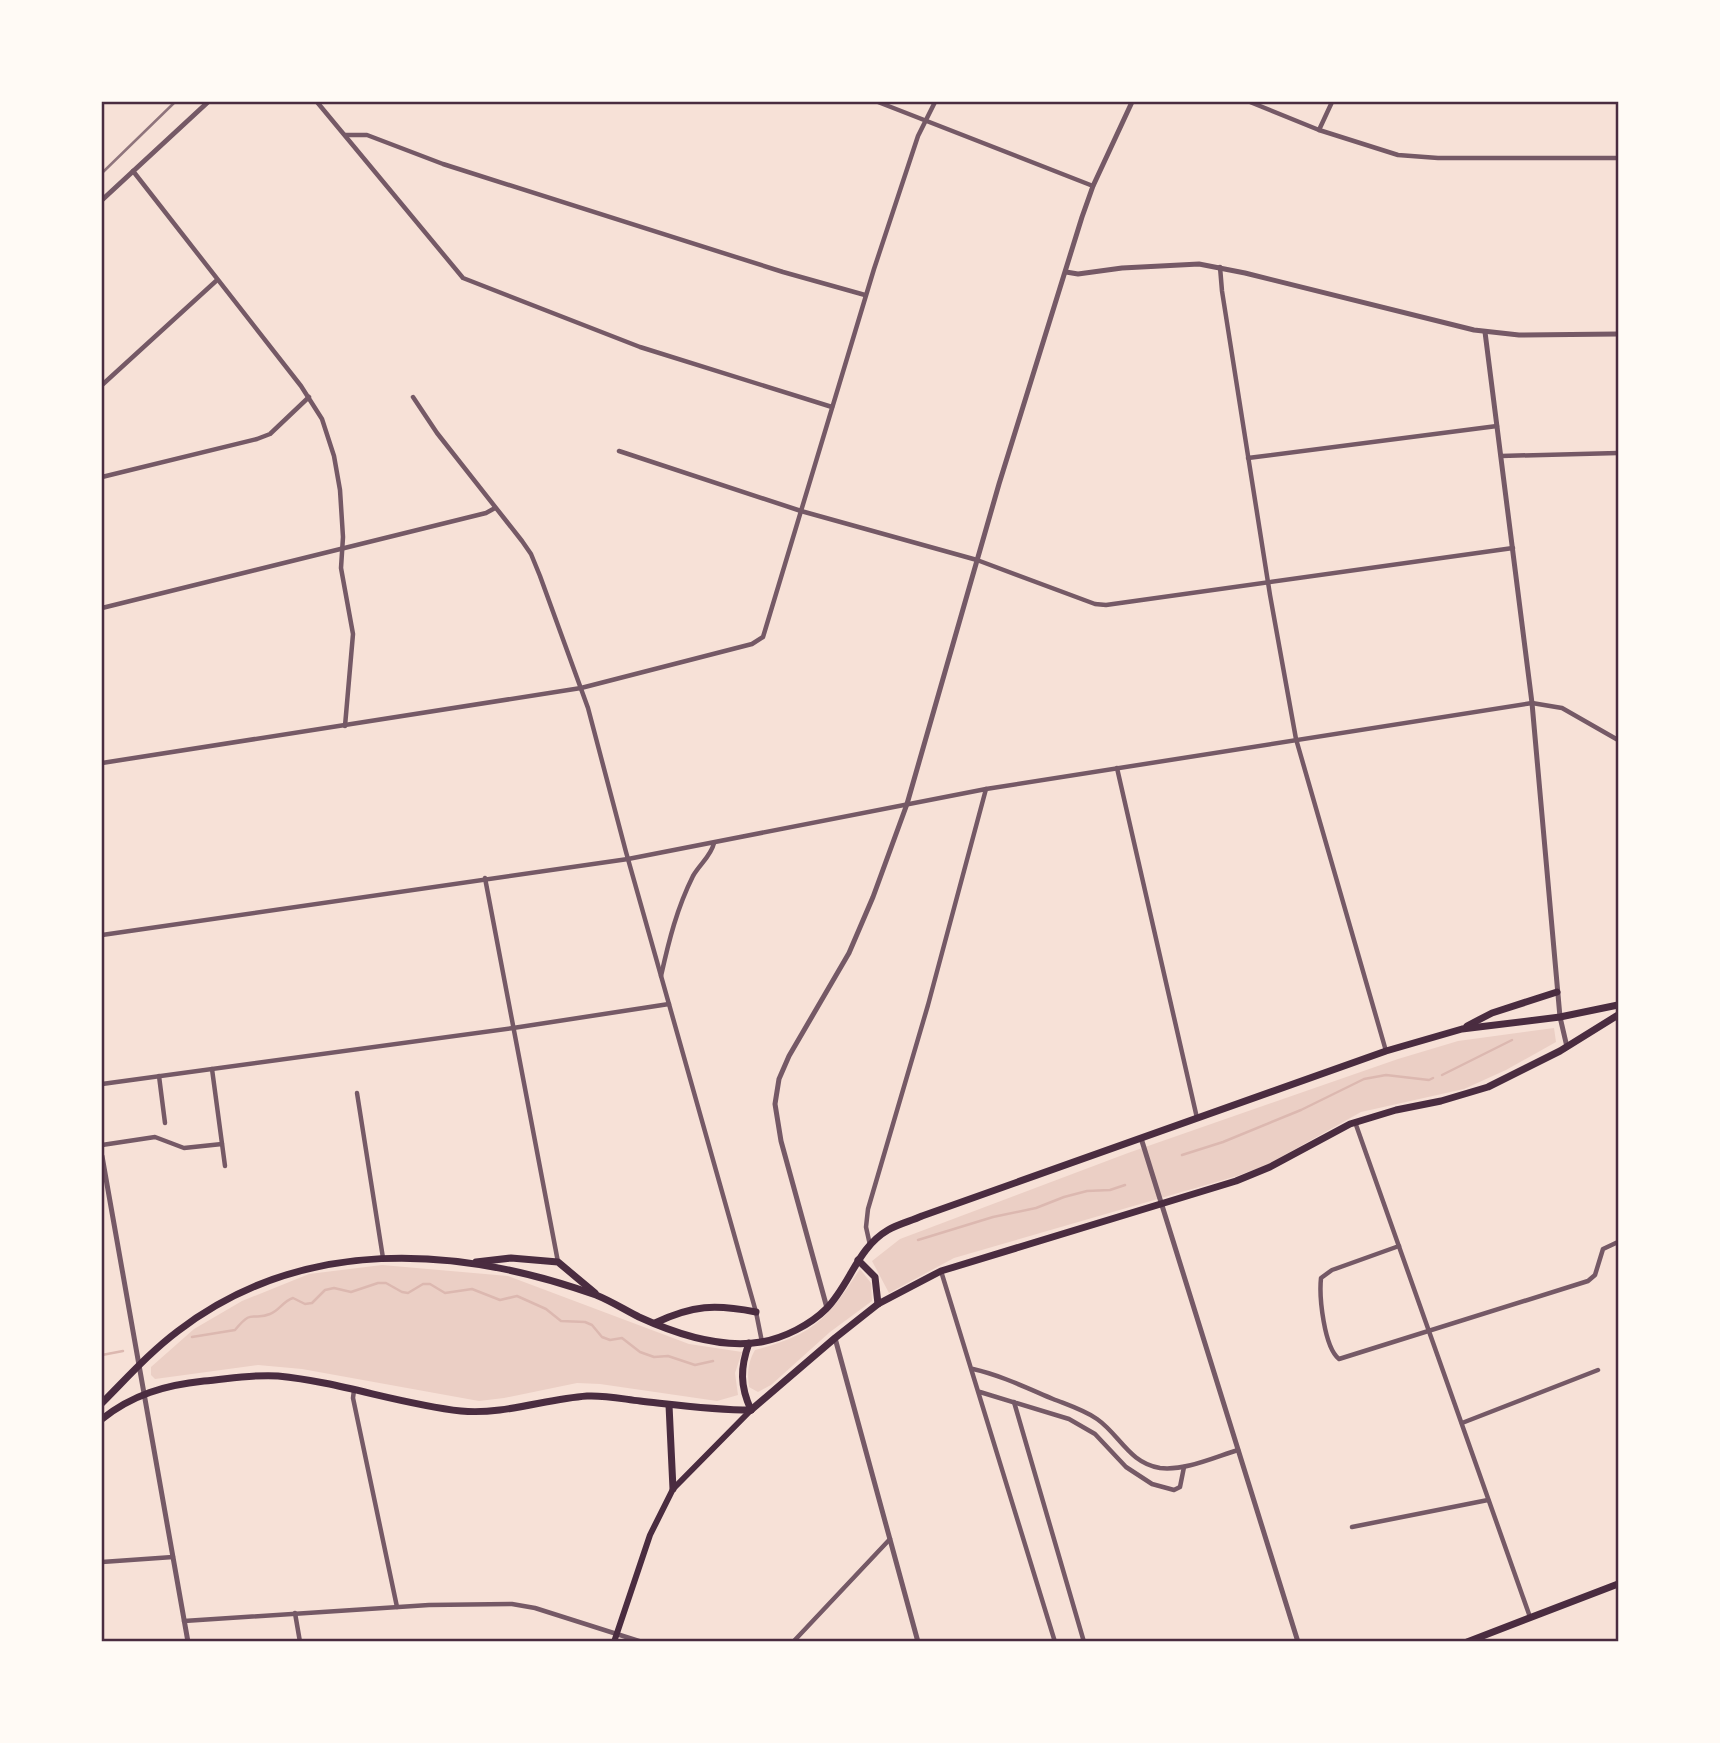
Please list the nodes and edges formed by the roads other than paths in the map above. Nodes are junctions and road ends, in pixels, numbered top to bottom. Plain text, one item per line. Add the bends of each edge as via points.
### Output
1 (208, 102) edge
2 (317, 102) edge
3 (878, 102) edge
4 (935, 102) edge
5 (1132, 102) edge
6 (1250, 102) edge
7 (1332, 102) edge
8 (926, 121) junction
9 (1319, 130) junction
10 (344, 135) junction
11 (1619, 158) edge
12 (133, 171) junction
13 (1093, 186) junction
14 (102, 200) edge
15 (1220, 267) junction
16 (1066, 272) junction
17 (216, 281) junction
18 (865, 295) junction
19 (1485, 332) junction
20 (1619, 334) edge
21 (102, 385) edge
22 (309, 397) junction
23 (413, 397) dead end
24 (832, 407) junction
25 (1497, 426) junction
26 (619, 451) dead end
27 (1619, 453) edge
28 (1501, 456) junction
29 (1248, 458) junction
30 (102, 477) edge
31 (495, 508) junction
32 (801, 511) junction
33 (1513, 548) junction
34 (341, 549) junction
35 (977, 560) junction
36 (1268, 583) junction
37 (102, 608) edge
38 (581, 688) junction
39 (1532, 703) junction
40 (345, 726) junction
41 (1296, 739) junction
42 (1619, 740) edge
43 (102, 763) edge
44 (1117, 768) junction
45 (986, 789) junction
46 (906, 804) junction
47 (714, 843) junction
48 (628, 859) junction
49 (485, 878) junction
50 (102, 935) edge
51 (661, 976) junction
52 (1557, 992) junction
53 (669, 1003) junction
54 (1619, 1005) edge
55 (1619, 1015) edge
56 (1560, 1017) junction
57 (513, 1028) junction
58 (1462, 1029) junction
59 (1567, 1047) junction
60 (1385, 1051) junction
61 (212, 1069) junction
62 (159, 1076) junction
63 (102, 1084) edge
64 (357, 1093) dead end
65 (1197, 1118) junction
66 (1356, 1122) junction
67 (165, 1123) dead end
68 (1141, 1138) junction
69 (222, 1144) junction
70 (102, 1145) edge
71 (102, 1156) edge
72 (225, 1166) dead end
73 (1162, 1203) junction
74 (1619, 1242) edge
75 (870, 1246) junction
76 (1399, 1246) junction
77 (383, 1258) junction
78 (858, 1260) junction
79 (468, 1262) junction
80 (558, 1262) junction
81 (941, 1271) junction
82 (598, 1296) junction
83 (878, 1304) junction
84 (827, 1308) junction
85 (756, 1312) junction
86 (654, 1323) junction
87 (1429, 1331) junction
88 (835, 1338) junction
89 (762, 1342) junction
90 (749, 1343) junction
91 (139, 1364) junction
92 (972, 1368) junction
93 (1598, 1370) dead end
94 (354, 1390) junction
95 (979, 1392) junction
96 (144, 1393) junction
97 (1014, 1402) junction
98 (102, 1403) edge
99 (669, 1405) junction
100 (751, 1410) junction
101 (102, 1419) edge
102 (1462, 1423) junction
103 (1238, 1450) junction
104 (1184, 1466) junction
105 (673, 1489) junction
106 (1489, 1500) junction
107 (1352, 1527) dead end
108 (890, 1539) junction
109 (173, 1557) junction
110 (102, 1562) edge
111 (1619, 1584) edge
112 (397, 1607) junction
113 (295, 1613) junction
114 (1530, 1618) junction
115 (184, 1621) junction
116 (617, 1633) junction
117 (188, 1642) edge
118 (300, 1642) edge
119 (614, 1642) edge
120 (642, 1642) edge
121 (793, 1642) edge
122 (918, 1642) edge
123 (1055, 1642) edge
124 (1084, 1642) edge
125 (1297, 1642) edge
126 (1468, 1642) edge

1 - 12 street
2 - 10 street
3 - 8 street
4 - 8 street
5 - 13 street
6 - 9 street
7 - 9 street
8 - 13 street
8 - 18 street
9 - 11 street via 1398,155
10 - 18 street via 367,135 455,168
10 - 24 street via 463,278 640,347
12 - 14 street
12 - 17 street
13 - 16 street
15 - 16 street via 1199,264
15 - 19 street
15 - 29 street
16 - 35 street
17 - 21 street
17 - 22 street
18 - 24 street
19 - 20 street
19 - 25 street
22 - 30 street via 270,434
22 - 34 street via 334,456
23 - 31 street
24 - 32 street
25 - 28 street
25 - 29 street
26 - 32 street
27 - 28 street
28 - 33 street
29 - 36 street
31 - 34 street
31 - 38 street via 531,554
32 - 35 street
32 - 38 street via 763,637 752,644
33 - 36 street
33 - 39 street
34 - 37 street
34 - 40 street via 353,634
35 - 36 street via 1106,605
35 - 46 street
36 - 41 street
38 - 40 street
38 - 48 street
39 - 41 street
39 - 42 street via 1562,708
39 - 52 street
40 - 43 street
41 - 44 street
41 - 60 street
44 - 45 street
44 - 65 street
45 - 46 street
45 - 75 street via 868,1209
46 - 47 street
46 - 84 street via 849,953 789,1056 775,1104
47 - 48 street
47 - 51 street via 674,918
48 - 49 street
48 - 51 street
49 - 50 street
49 - 57 street
51 - 53 street
52 - 56 street
52 - 58 main road via 1492,1013
53 - 57 street
53 - 85 street
54 - 56 main road
55 - 59 main road
56 - 58 main road
56 - 59 street
57 - 61 street
57 - 80 street
58 - 60 main road
59 - 66 main road via 1488,1087
60 - 65 main road
61 - 62 street
61 - 69 street
62 - 63 street
62 - 67 street
64 - 77 street
65 - 68 main road
66 - 73 main road via 1270,1167
66 - 76 street
68 - 73 street
68 - 75 main road via 898,1226
69 - 70 street via 184,1148 155,1137
69 - 72 street
71 - 91 street
73 - 81 main road
73 - 103 street
74 - 87 street via 1603,1249 1595,1275 1588,1281
75 - 78 main road
76 - 87 street
76 - 87 street via 1321,1278 1332,1354 1339,1359
77 - 79 main road
77 - 91 main road via 323,1264 259,1283 188,1324
78 - 83 main road via 875,1277
78 - 84 main road
79 - 80 main road via 511,1258
79 - 82 main road
80 - 82 main road
81 - 83 main road
81 - 92 street
82 - 86 main road
83 - 88 main road
84 - 89 main road via 799,1328
85 - 86 main road via 701,1306
85 - 89 street
86 - 90 main road via 703,1340
87 - 102 street
88 - 100 main road
88 - 108 street
89 - 90 main road
90 - 100 main road via 741,1375
91 - 96 street
91 - 98 main road
92 - 95 street
92 - 104 street via 1096,1418 1142,1462 1160,1468
93 - 102 street
94 - 96 main road via 277,1376 250,1376
94 - 99 main road via 462,1411 521,1408 590,1396
94 - 112 street
95 - 97 street
95 - 123 street
96 - 101 main road
96 - 109 street
97 - 104 street via 1069,1419 1095,1434 1126,1467 1152,1484 1174,1490 1180,1487
97 - 124 street
99 - 100 main road
99 - 105 main road
100 - 105 main road
102 - 106 street
103 - 104 street
103 - 125 street
105 - 116 main road via 650,1535
106 - 107 street
106 - 114 street
108 - 121 street
108 - 122 street
109 - 110 street
109 - 115 street
111 - 114 main road
112 - 113 street
112 - 116 street via 513,1604
113 - 115 street
113 - 118 street
114 - 126 main road
115 - 117 street
116 - 119 main road
116 - 120 street

